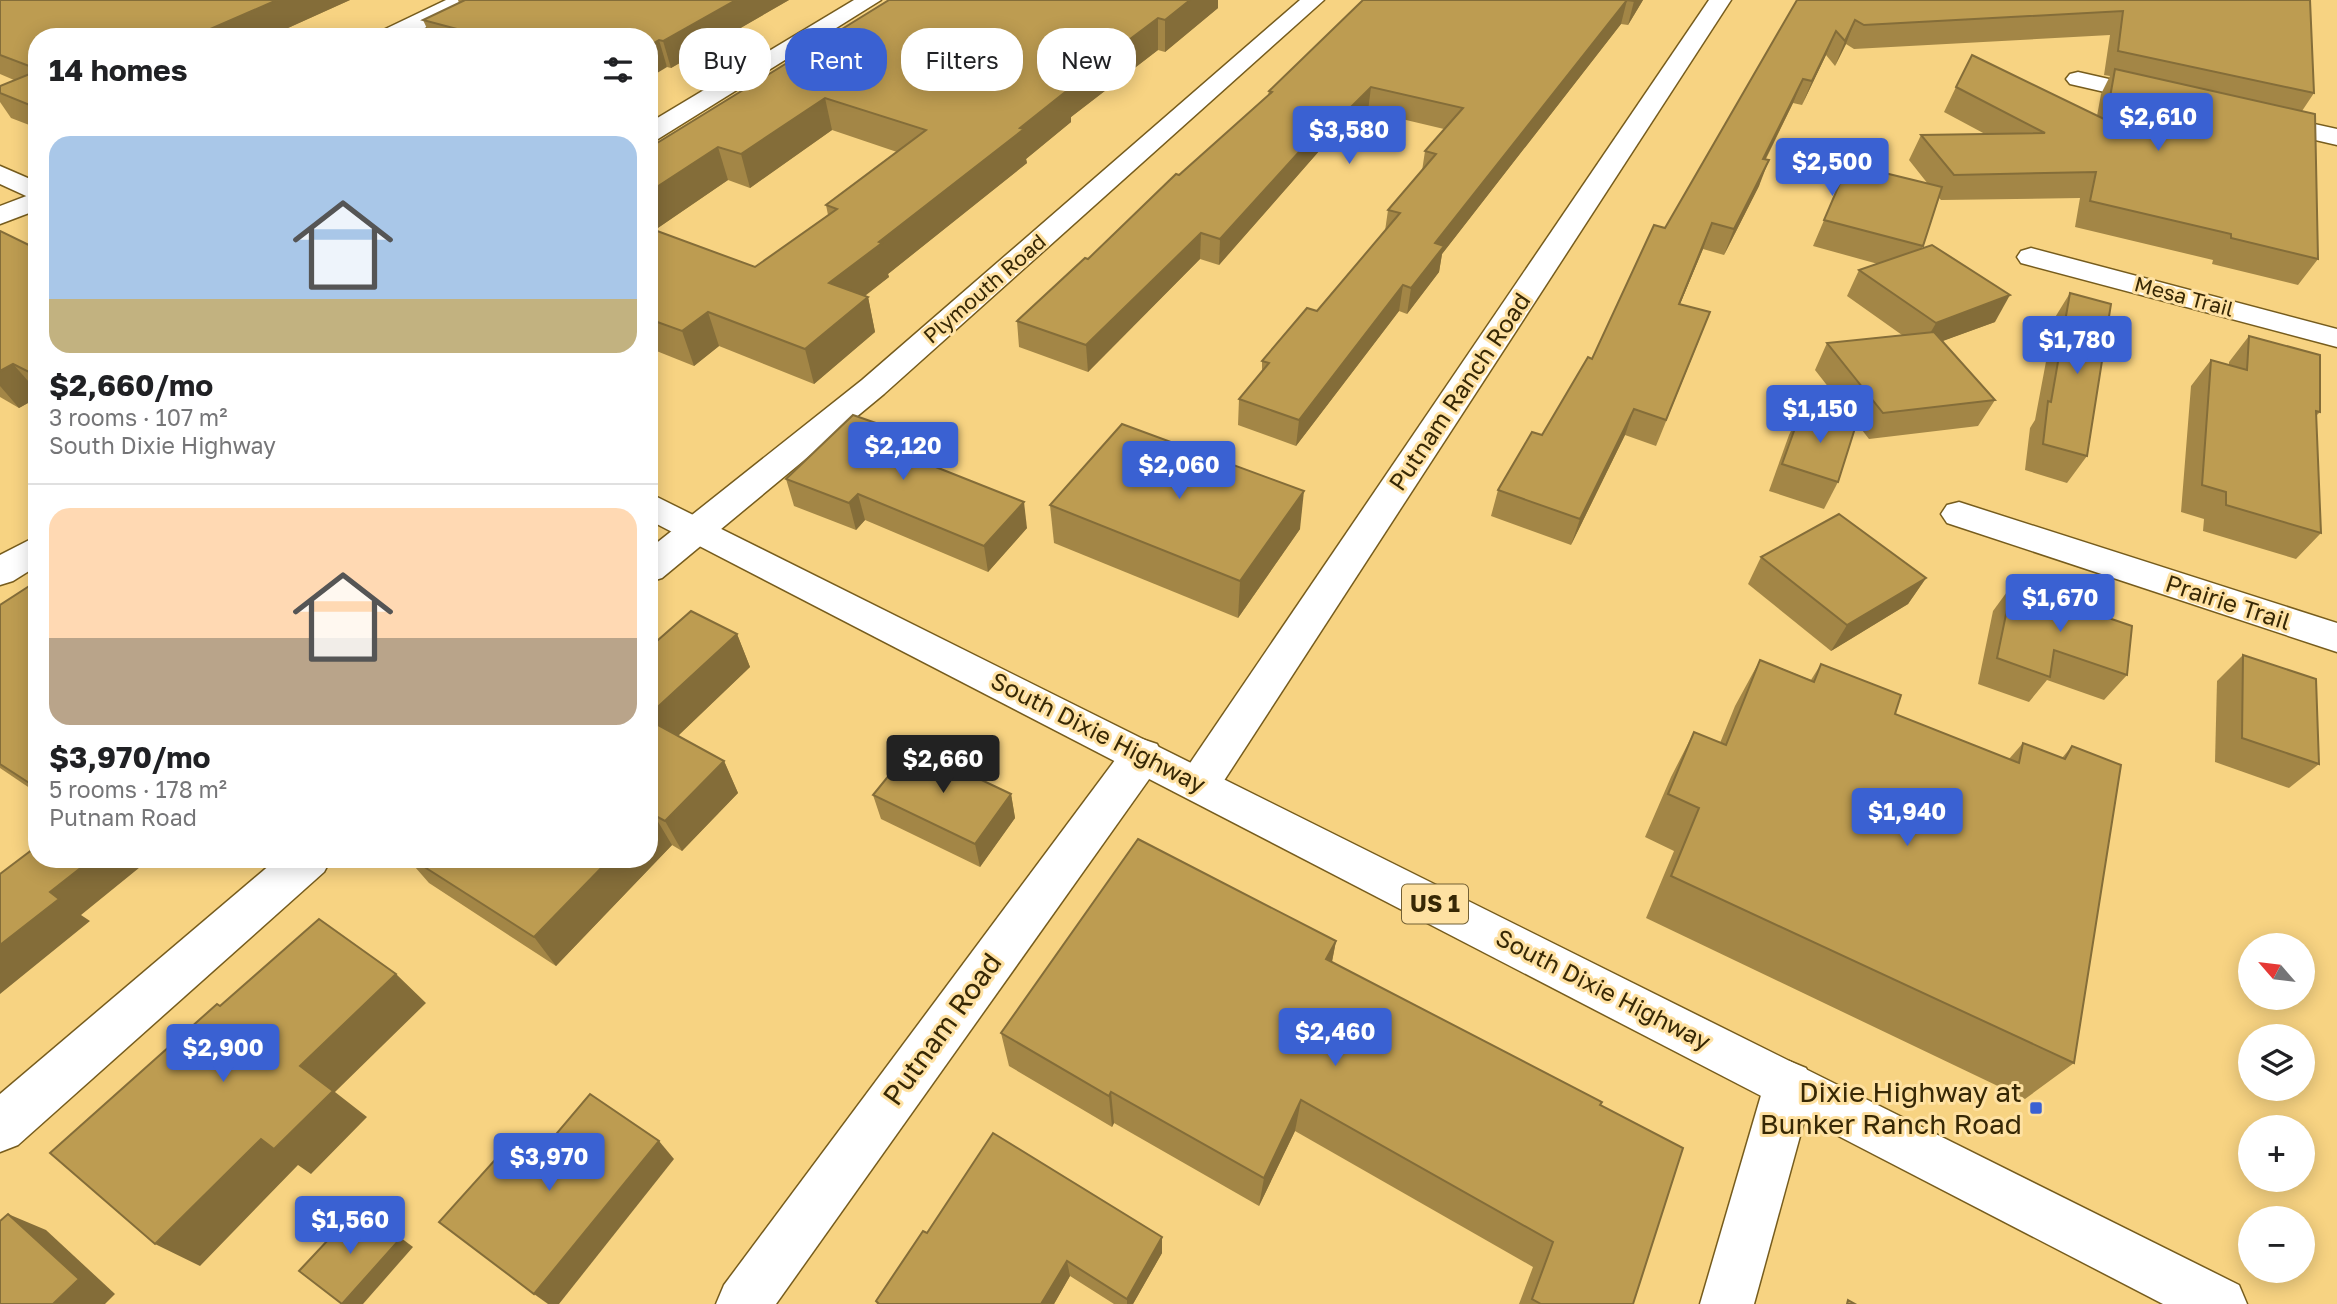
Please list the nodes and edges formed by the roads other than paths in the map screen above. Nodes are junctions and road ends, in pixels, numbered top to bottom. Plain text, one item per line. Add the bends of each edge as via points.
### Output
1 (464, 0) edge
2 (870, 0) edge
3 (1314, 0) edge
4 (1720, 0) edge
5 (406, 28) edge
6 (2078, 79) dead end
7 (2187, 104) edge
8 (2241, 116) edge
9 (658, 129) edge
10 (2337, 138) edge
11 (0, 174) edge
12 (28, 188) edge
13 (28, 204) edge
14 (0, 216) edge
15 (2031, 257) dead end
16 (2337, 338) edge
17 (658, 509) edge
18 (1959, 514) dead end
19 (700, 530) junction
20 (28, 555) edge
21 (658, 562) edge
22 (0, 572) edge
23 (2337, 638) edge
24 (1142, 755) junction
25 (1199, 784) junction
26 (299, 868) edge
27 (1789, 1085) junction
28 (0, 1127) edge
29 (743, 1304) edge
30 (1727, 1304) edge
31 (2220, 1304) edge

1 - 5 street
2 - 9 street
3 - 19 street, Plymouth Road via 873,387
4 - 25 street, Putnam Ranch Road
6 - 7 street
8 - 10 street
11 - 12 street
13 - 14 street
15 - 16 street, Mesa Trail
17 - 19 street, South Dixie Highway / US 1
18 - 23 street, Prairie Trail
19 - 21 street, Plymouth Road
19 - 24 street, South Dixie Highway / US 1
20 - 22 street
24 - 25 street, South Dixie Highway / US 1
24 - 29 street, Putnam Road
25 - 27 street, South Dixie Highway / US 1
26 - 28 street
27 - 30 street
27 - 31 street, South Dixie Highway / US 1

